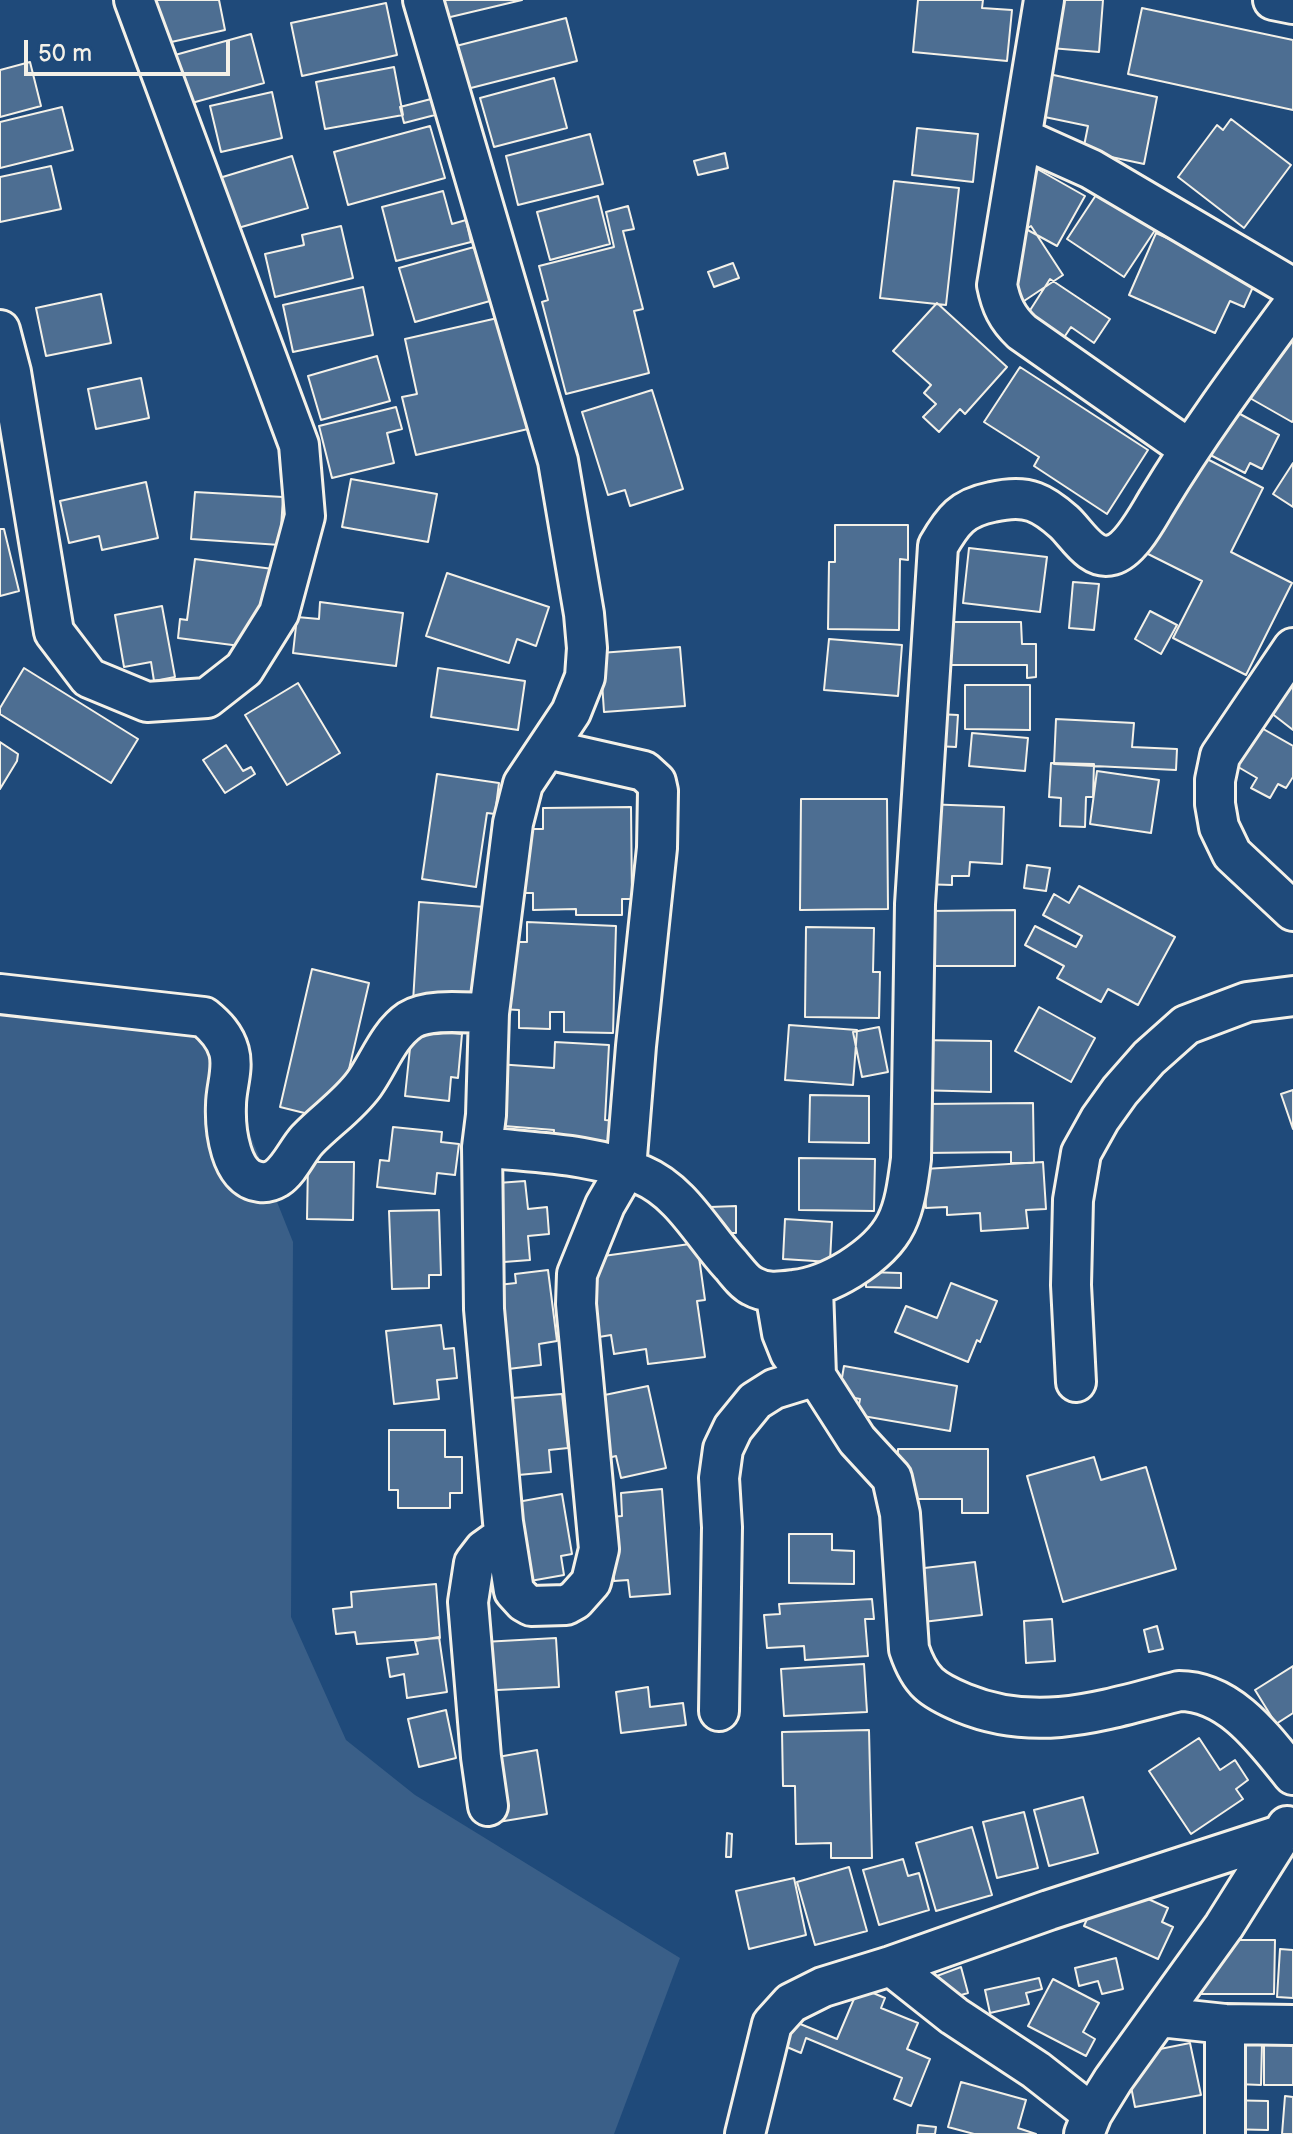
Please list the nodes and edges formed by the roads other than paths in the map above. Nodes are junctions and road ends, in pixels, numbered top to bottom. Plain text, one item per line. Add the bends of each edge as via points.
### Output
1 (134, 0) edge
2 (423, 0) edge
3 (1044, 0) edge
4 (1273, 0) edge
5 (1293, 4) edge
6 (1022, 138) junction
7 (1293, 288) edge
8 (1293, 305) edge
9 (0, 330) edge
10 (1189, 449) junction
11 (1293, 648) edge
12 (547, 749) junction
13 (1293, 911) edge
14 (0, 994) edge
15 (1293, 996) edge
16 (489, 1013) junction
17 (482, 1147) junction
18 (626, 1169) junction
19 (813, 1288) junction
20 (775, 1292) junction
21 (816, 1376) junction
22 (1076, 1382) dead end
23 (505, 1535) junction
24 (719, 1711) dead end
25 (1293, 1775) edge
26 (488, 1806) dead end
27 (1287, 1826) edge
28 (891, 1966) junction
29 (1160, 2017) junction
30 (1225, 2024) junction
31 (1293, 2025) edge
32 (1088, 2124) edge
33 (745, 2134) edge
34 (1225, 2134) edge

1 - 9 street via 299,445 305,516 279,613 244,669 207,698 147,702 89,678 54,632
2 - 12 street via 558,461 579,583 585,677
3 - 6 street
4 - 5 street
6 - 7 street via 1091,169
6 - 10 street via 997,285 1009,319
8 - 10 street
10 - 19 street via 1140,529 1114,555 1089,549 1049,509 1008,499 970,507 938,546 915,904 906,1200 896,1227 878,1250
11 - 13 street via 1220,756 1215,780 1219,827 1232,854
12 - 16 street via 523,784 513,823
12 - 18 street via 644,771 658,791
14 - 16 street via 204,1017 228,1049 226,1110 237,1167 245,1177 266,1183 279,1177 307,1140 347,1105 397,1031 412,1019
15 - 22 street via 1247,1002 1186,1025 1149,1058 1100,1119 1081,1153 1073,1200
16 - 17 street
17 - 18 street via 597,1160
17 - 23 street via 484,1309
18 - 20 street via 677,1199 749,1285
18 - 23 street via 577,1274 599,1549 591,1582 566,1605 531,1606 514,1591
19 - 20 street
19 - 21 street
20 - 21 street via 790,1353
21 - 24 street via 755,1401 723,1449
21 - 25 street via 857,1440 892,1478 900,1514 909,1649 915,1666 938,1693 983,1712 1052,1719 1195,1691 1234,1710
23 - 26 street via 474,1563 468,1602
27 - 28 street
27 - 29 street
28 - 32 street via 1036,2070
28 - 33 street via 823,1987 791,2003 772,2024
29 - 30 street
29 - 32 street
30 - 31 street
30 - 34 street

